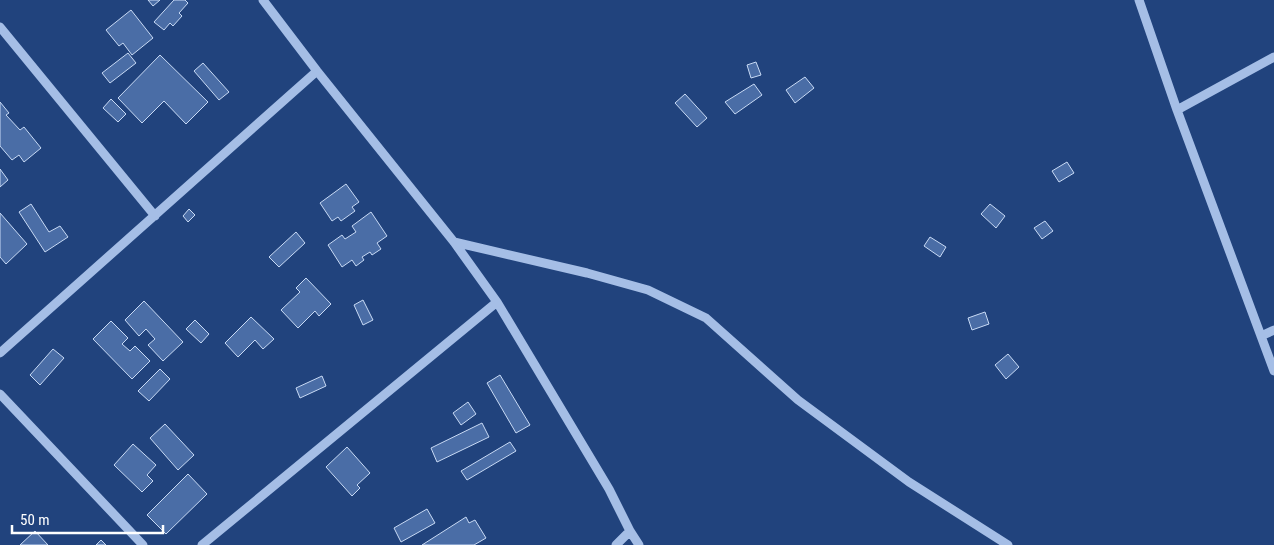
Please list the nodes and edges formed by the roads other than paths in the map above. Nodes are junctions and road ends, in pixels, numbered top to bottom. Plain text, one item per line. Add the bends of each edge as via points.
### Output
1 (263, 0) edge
2 (1139, 0) edge
3 (0, 27) edge
4 (1274, 57) edge
5 (317, 71) junction
6 (1177, 110) junction
7 (155, 216) junction
8 (454, 242) junction
9 (497, 302) junction
10 (1274, 330) edge
11 (1261, 336) junction
12 (0, 353) edge
13 (1274, 371) edge
14 (0, 394) edge
15 (630, 531) junction
16 (144, 545) edge
17 (202, 545) edge
18 (616, 545) edge
19 (639, 545) edge
20 (1008, 545) edge

1 - 5 street
2 - 6 street
3 - 7 street
4 - 6 street
5 - 7 street
5 - 8 street
6 - 11 street
7 - 12 street
8 - 9 street
8 - 20 street via 648,290 706,318 798,400 909,482
9 - 15 street via 609,489
9 - 17 street
10 - 11 street
11 - 13 street
14 - 16 street
15 - 18 street
15 - 19 street

